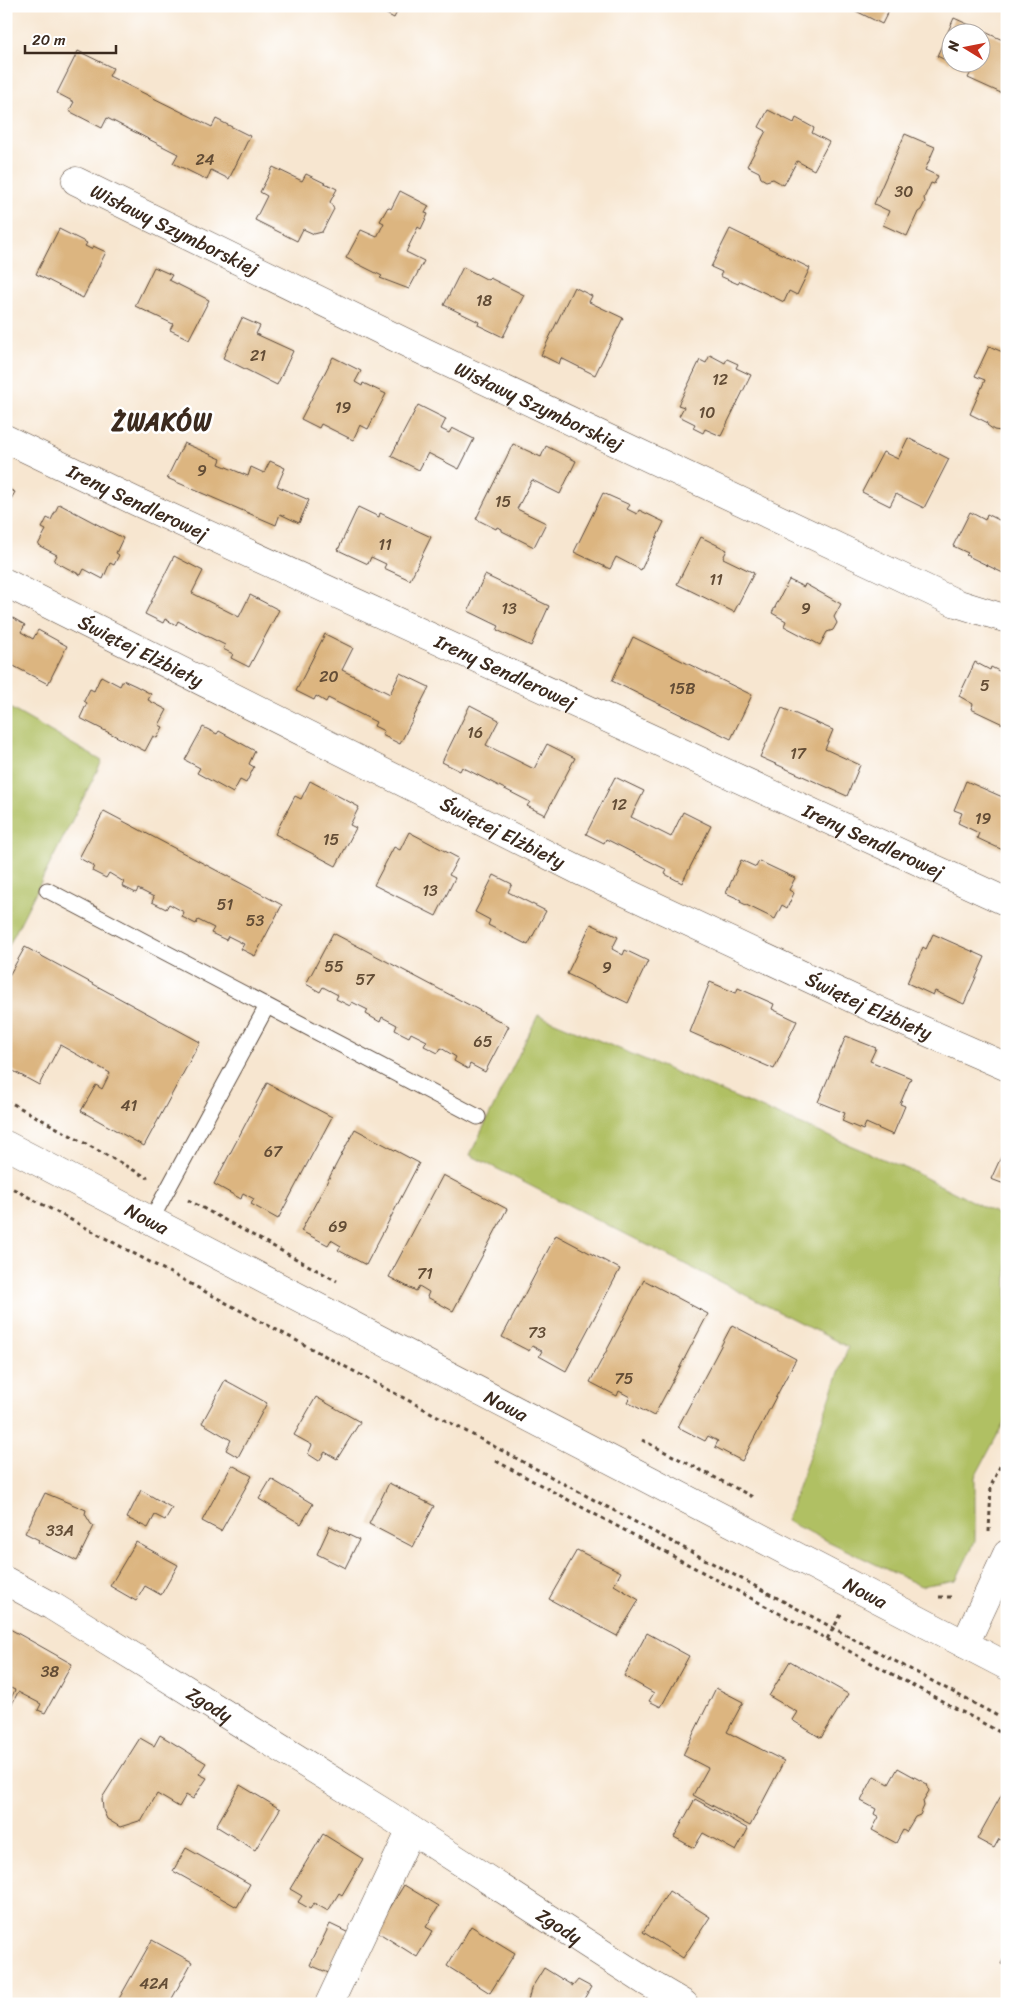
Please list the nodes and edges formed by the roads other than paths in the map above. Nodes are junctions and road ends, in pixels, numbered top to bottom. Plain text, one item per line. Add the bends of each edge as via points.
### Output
1 (76, 181) dead end
2 (6, 439) edge
3 (6, 583) edge
4 (1007, 619) edge
5 (47, 890) dead end
6 (1007, 902) edge
7 (267, 1006) junction
8 (1007, 1067) edge
9 (478, 1117) dead end
10 (6, 1145) edge
11 (151, 1220) junction
12 (1007, 1554) edge
13 (6, 1581) edge
14 (965, 1644) junction
15 (1007, 1666) edge
16 (411, 1830) junction
17 (329, 2004) edge
18 (684, 2004) edge

1 - 4 street, Wisławy Szymborskiej via 425,352 956,604
2 - 6 street, Ireny Sendlerowej via 146,507
3 - 8 street, Świętej Elżbiety via 578,870 879,1011
5 - 7 lane
7 - 9 lane
7 - 11 lane
10 - 11 street, Nowa
11 - 14 street, Nowa
12 - 14 street
13 - 16 street, Zgody via 52,1606
14 - 15 street, Nowa
16 - 17 street
16 - 18 street, Zgody

